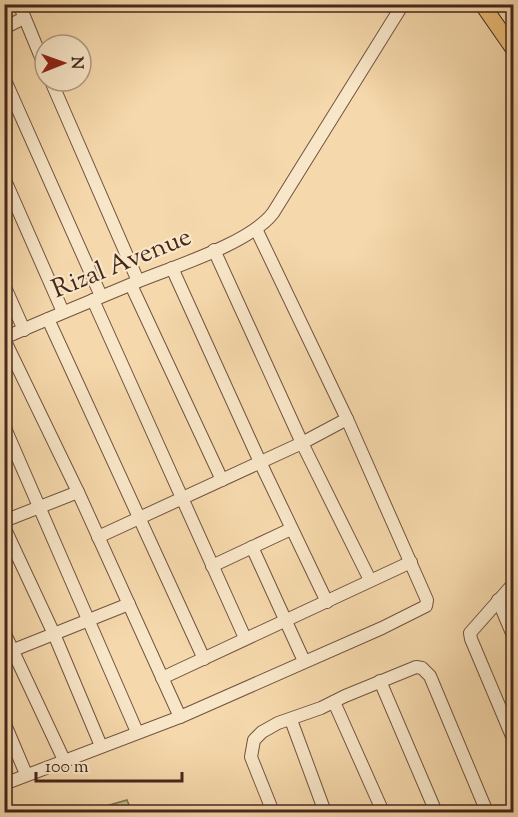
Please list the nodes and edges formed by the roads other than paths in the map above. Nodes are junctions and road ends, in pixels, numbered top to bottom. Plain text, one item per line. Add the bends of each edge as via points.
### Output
1 (19, 4) edge
2 (403, 4) edge
3 (482, 4) edge
4 (24, 18) junction
5 (4, 28) edge
6 (33, 39) edge
7 (513, 51) edge
8 (4, 78) edge
9 (56, 93) edge
10 (4, 178) edge
11 (256, 229) junction
12 (214, 250) junction
13 (172, 268) junction
14 (134, 283) junction
15 (4, 285) edge
16 (97, 298) junction
17 (63, 312) junction
18 (48, 319) junction
19 (24, 330) junction
20 (4, 339) edge
21 (347, 419) junction
22 (4, 426) edge
23 (302, 443) junction
24 (260, 462) junction
25 (222, 480) junction
26 (78, 492) junction
27 (182, 498) junction
28 (40, 507) junction
29 (139, 518) junction
30 (4, 521) edge
31 (4, 527) edge
32 (291, 529) junction
33 (98, 537) junction
34 (252, 547) junction
35 (411, 562) junction
36 (212, 566) junction
37 (370, 580) junction
38 (513, 583) edge
39 (498, 600) junction
40 (327, 602) junction
41 (129, 604) junction
42 (285, 619) junction
43 (90, 620) junction
44 (4, 632) edge
45 (54, 634) junction
46 (245, 638) junction
47 (513, 638) edge
48 (8, 652) edge
49 (204, 659) junction
50 (304, 661) junction
51 (162, 678) junction
52 (381, 681) junction
53 (334, 702) junction
54 (180, 717) junction
55 (291, 720) junction
56 (4, 722) edge
57 (137, 732) junction
58 (513, 741) edge
59 (101, 746) junction
60 (64, 760) junction
61 (26, 774) junction
62 (4, 784) edge
63 (273, 813) edge
64 (326, 813) edge
65 (383, 813) edge
66 (436, 813) edge
67 (487, 813) edge

1 - 4 street
2 - 11 street, Rizal Avenue via 273,213
3 - 7 main road
4 - 5 street
4 - 6 street
8 - 16 street
9 - 14 street
10 - 17 street
11 - 12 street, Rizal Avenue
11 - 21 street
12 - 13 street, Rizal Avenue
12 - 23 street
13 - 14 street, Rizal Avenue
13 - 24 street
14 - 16 street, Rizal Avenue
14 - 25 street
15 - 19 street
16 - 17 street, Rizal Avenue
16 - 27 street
17 - 18 street, Rizal Avenue
18 - 19 street, Rizal Avenue
18 - 29 street
19 - 20 street, Rizal Avenue
20 - 26 street
21 - 23 street
21 - 35 street
22 - 28 street
23 - 24 street
23 - 37 street
24 - 25 street
24 - 32 street
25 - 27 street
26 - 28 street
26 - 33 street
27 - 29 street
27 - 36 street
28 - 30 street
28 - 43 street
29 - 33 street
29 - 49 street
31 - 45 street
32 - 34 street
32 - 40 street
33 - 41 street
34 - 36 street
34 - 42 street
35 - 37 street
35 - 50 street via 426,606
36 - 46 street
37 - 40 street
38 - 39 street
39 - 47 street
39 - 58 street via 470,635
40 - 42 street
41 - 43 street
41 - 51 street
42 - 46 street
42 - 50 street
43 - 45 street
43 - 57 street
44 - 48 street
45 - 48 street
45 - 59 street
46 - 49 street
48 - 60 street
49 - 51 street
50 - 54 street
51 - 54 street
52 - 53 street
52 - 66 street
52 - 67 street via 416,667 430,676
53 - 55 street
53 - 65 street
54 - 57 street
55 - 63 street via 262,732 252,744 251,757
55 - 64 street
56 - 61 street
57 - 59 street
59 - 60 street
60 - 61 street
61 - 62 street

